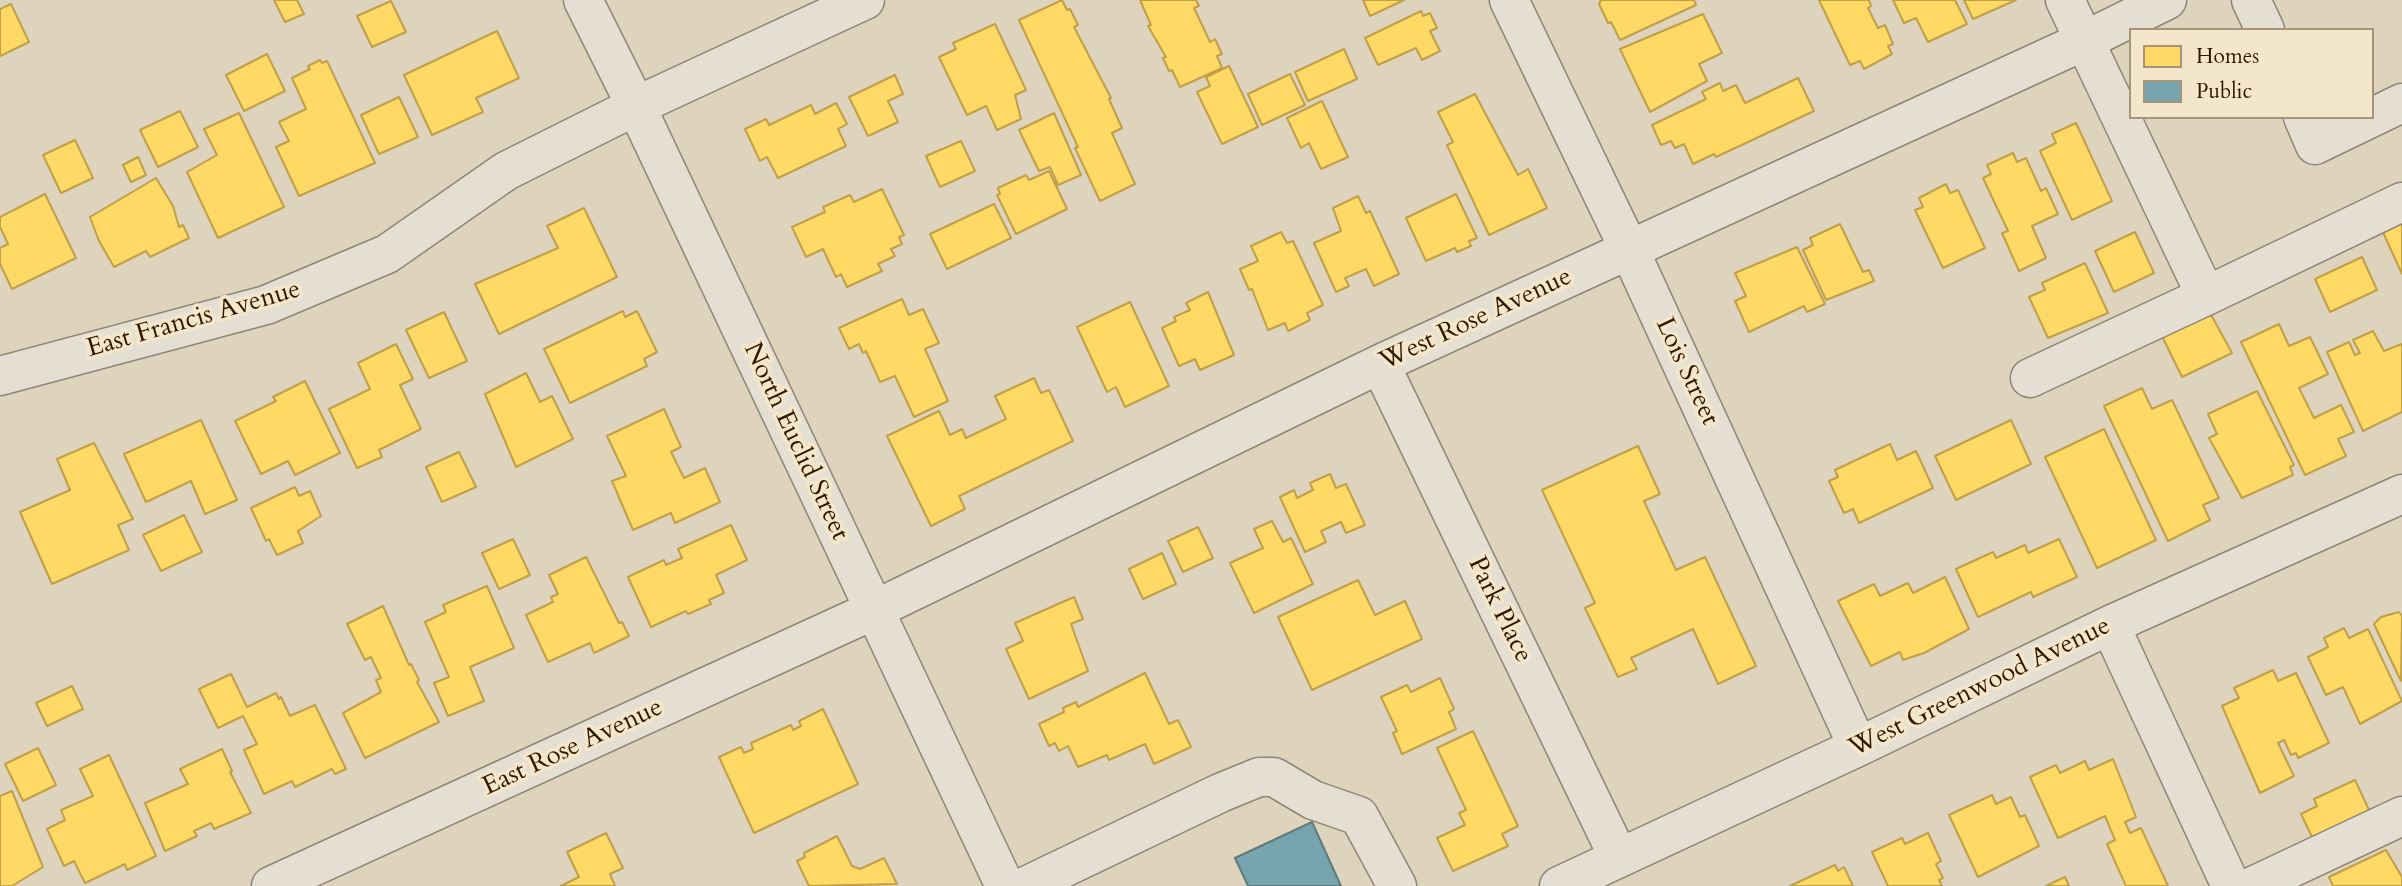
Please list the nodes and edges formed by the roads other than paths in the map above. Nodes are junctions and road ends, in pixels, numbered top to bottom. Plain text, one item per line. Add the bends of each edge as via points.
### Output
1 (583, 0) edge
2 (865, 0) edge
3 (1508, 0) edge
4 (2065, 0) edge
5 (2167, 0) edge
6 (2251, 0) edge
7 (2263, 28) edge
8 (2084, 41) junction
9 (2402, 103) edge
10 (636, 106) junction
11 (2374, 117) edge
12 (2304, 119) edge
13 (2369, 119) edge
14 (2402, 202) edge
15 (1629, 249) junction
16 (2206, 296) junction
17 (1380, 364) junction
18 (0, 376) edge
19 (2030, 378) dead end
20 (2402, 494) edge
21 (874, 610) junction
22 (2110, 625) junction
23 (1858, 747) junction
24 (2402, 816) edge
25 (1618, 856) junction
26 (271, 886) edge
27 (1005, 886) edge
28 (1026, 886) edge
29 (1397, 886) edge
30 (1559, 886) edge
31 (2231, 886) edge
32 (2253, 886) edge

1 - 10 street, North Euclid Street
2 - 10 street, East Francis Avenue
3 - 15 street, Lois Street
4 - 8 street
5 - 8 street, West Rose Avenue
6 - 7 street
8 - 15 street, West Rose Avenue
8 - 16 street
9 - 11 street
10 - 18 street, East Francis Avenue via 506,171 387,254 266,304
10 - 21 street, North Euclid Street
12 - 13 street via 2315,145
14 - 16 street
15 - 17 street, West Rose Avenue
15 - 23 street, Lois Street
16 - 19 street
17 - 21 street, West Rose Avenue
17 - 25 street, Park Place
20 - 22 street, West Greenwood Avenue
21 - 26 street, East Rose Avenue
21 - 27 street, North Euclid Street
22 - 23 street, West Greenwood Avenue
22 - 31 street
23 - 25 street, West Greenwood Avenue
24 - 32 street
25 - 30 street, West Greenwood Avenue
28 - 29 street via 1220,793 1259,777 1274,776 1313,800 1359,816

